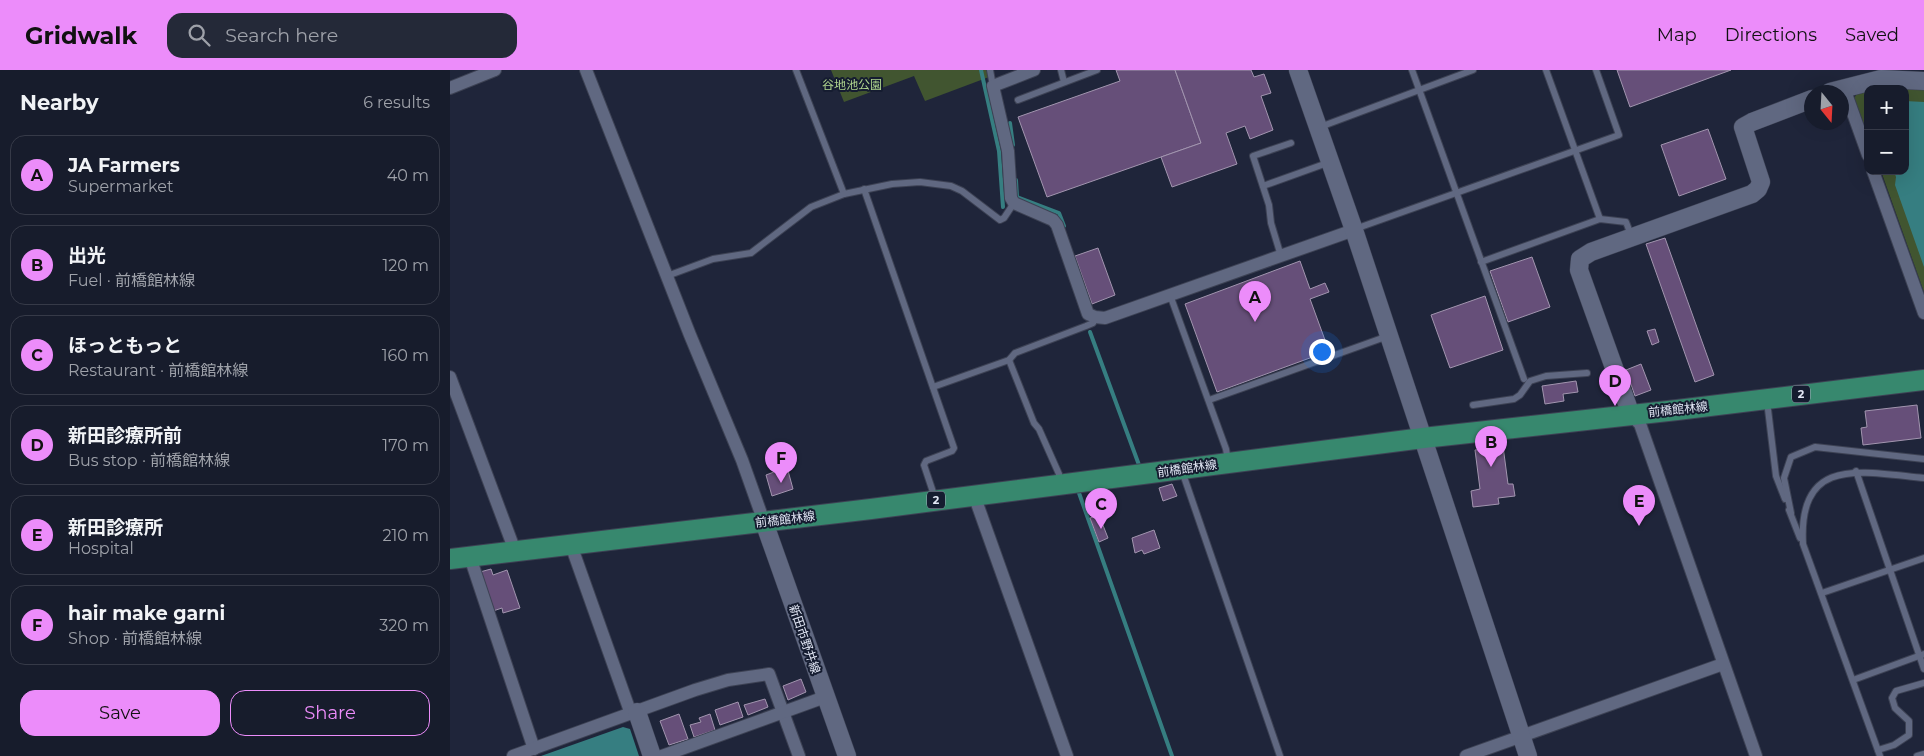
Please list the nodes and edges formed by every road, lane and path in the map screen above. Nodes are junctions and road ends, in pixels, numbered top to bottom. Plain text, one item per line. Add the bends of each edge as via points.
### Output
1 (495, 70) edge
2 (586, 70) edge
3 (796, 70) edge
4 (990, 70) edge
5 (1033, 70) edge
6 (1060, 70) edge
7 (1097, 70) edge
8 (1298, 70) edge
9 (1412, 70) edge
10 (1473, 70) edge
11 (1546, 70) edge
12 (1596, 70) edge
13 (1011, 74) edge
14 (1897, 74) edge
15 (1924, 80) edge
16 (1064, 82) junction
17 (994, 86) junction
18 (1849, 86) edge
19 (450, 88) edge
20 (1419, 90) junction
21 (1018, 100) dead end
22 (1804, 103) edge
23 (1849, 115) edge
24 (1318, 127) junction
25 (1291, 143) dead end
26 (1864, 147) edge
27 (1575, 150) junction
28 (1330, 162) junction
29 (1875, 175) edge
30 (1263, 186) junction
31 (864, 189) junction
32 (1456, 193) junction
33 (844, 194) junction
34 (1014, 203) junction
35 (1600, 220) junction
36 (1354, 230) junction
37 (1632, 238) junction
38 (1281, 256) junction
39 (1481, 262) junction
40 (667, 276) junction
41 (1170, 295) junction
42 (1924, 313) edge
43 (1095, 318) junction
44 (1389, 336) junction
45 (1009, 360) junction
46 (1587, 373) dead end
47 (450, 377) edge
48 (1524, 379) dead end
49 (1924, 380) edge
50 (934, 387) junction
51 (1767, 399) junction
52 (1209, 400) junction
53 (1473, 406) dead end
54 (1631, 415) junction
55 (1422, 438) junction
56 (1924, 459) edge
57 (1228, 463) junction
58 (1181, 469) junction
59 (1856, 471) junction
60 (1924, 478) edge
61 (1058, 485) junction
62 (974, 496) junction
63 (933, 501) junction
64 (1790, 513) junction
65 (764, 522) junction
66 (1803, 544) junction
67 (571, 545) junction
68 (516, 551) junction
69 (470, 557) junction
70 (1924, 558) edge
71 (450, 559) edge
72 (1891, 570) junction
73 (1822, 593) junction
74 (1922, 655) edge
75 (1723, 664) junction
76 (1924, 669) edge
77 (1853, 680) junction
78 (1924, 683) edge
79 (825, 697) junction
80 (783, 712) junction
81 (634, 714) junction
82 (1521, 736) junction
83 (534, 749) junction
84 (1879, 753) edge
85 (1924, 754) edge
86 (513, 756) edge
87 (652, 756) edge
88 (662, 756) edge
89 (799, 756) edge
90 (847, 756) edge
91 (1068, 756) edge
92 (1280, 756) edge
93 (1466, 756) edge
94 (1528, 756) edge
95 (1756, 756) edge
96 (1917, 756) edge

1 - 19 street
2 - 40 street
3 - 33 lane
4 - 17 lane
5 - 13 street
6 - 16 lane
7 - 16 lane
8 - 24 street
9 - 20 lane
10 - 20 lane
11 - 27 lane
12 - 27 lane via 1619,135
13 - 17 street
14 - 15 street
14 - 18 street
16 - 21 lane
17 - 34 street via 1008,151 1010,194
20 - 24 lane
20 - 32 lane
22 - 37 street via 1743,127 1760,182 1752,194
23 - 26 street
24 - 28 street
25 - 30 lane via 1253,156
27 - 32 lane
27 - 35 lane
28 - 30 lane
28 - 36 street
29 - 42 street
30 - 38 lane
31 - 33 lane
31 - 34 lane via 920,182 952,186 1000,220
31 - 50 lane
32 - 36 lane
32 - 39 lane
33 - 40 lane via 812,207 752,253 713,259
34 - 43 street via 1053,220 1057,225 1088,314
35 - 37 lane via 1626,222
35 - 39 lane
36 - 38 street
36 - 44 street
37 - 54 street via 1583,255 1578,264
38 - 41 street
39 - 48 lane
40 - 65 street
41 - 43 street via 1104,318
41 - 52 lane
43 - 45 lane via 1086,326 1015,353
44 - 52 lane
44 - 55 street
45 - 50 lane
45 - 61 lane via 1059,474
46 - 53 lane via 1546,376 1530,382 1514,399
47 - 68 street
49 - 51 main road, 前橋館林線 / 2
50 - 63 lane via 954,448 924,465
51 - 54 main road, 前橋館林線 / 2
51 - 64 lane via 1776,476
52 - 57 lane
54 - 55 main road, 前橋館林線 / 2
54 - 75 street via 1640,424
55 - 57 main road, 前橋館林線 / 2
55 - 82 street
56 - 64 lane via 1815,447 1800,452 1791,457 1784,478
57 - 58 main road, 前橋館林線 / 2
58 - 61 main road, 前橋館林線 / 2
58 - 92 lane
59 - 60 lane
59 - 66 lane via 1830,476 1816,489 1802,522
59 - 72 lane
61 - 62 main road, 前橋館林線 / 2
62 - 63 main road, 前橋館林線 / 2
62 - 91 street
63 - 65 main road, 前橋館林線 / 2
64 - 66 lane
65 - 67 main road, 前橋館林線 / 2
65 - 79 street, 新田市野井線
66 - 73 lane
67 - 68 main road, 前橋館林線 / 2
67 - 81 street
68 - 69 main road, 前橋館林線 / 2
69 - 71 main road, 前橋館林線 / 2
69 - 83 street
70 - 72 lane
72 - 73 lane
72 - 74 lane
73 - 77 lane
74 - 76 lane
74 - 77 lane
75 - 82 street
75 - 95 street
77 - 84 lane
78 - 84 lane via 1896,691 1892,698 1895,708 1909,721 1909,735
79 - 80 street
79 - 90 street, 新田市野井線
80 - 81 street via 769,674 728,680
80 - 88 street
80 - 89 street
81 - 83 street
81 - 87 street
82 - 93 street
82 - 94 street
83 - 86 street
85 - 96 lane

